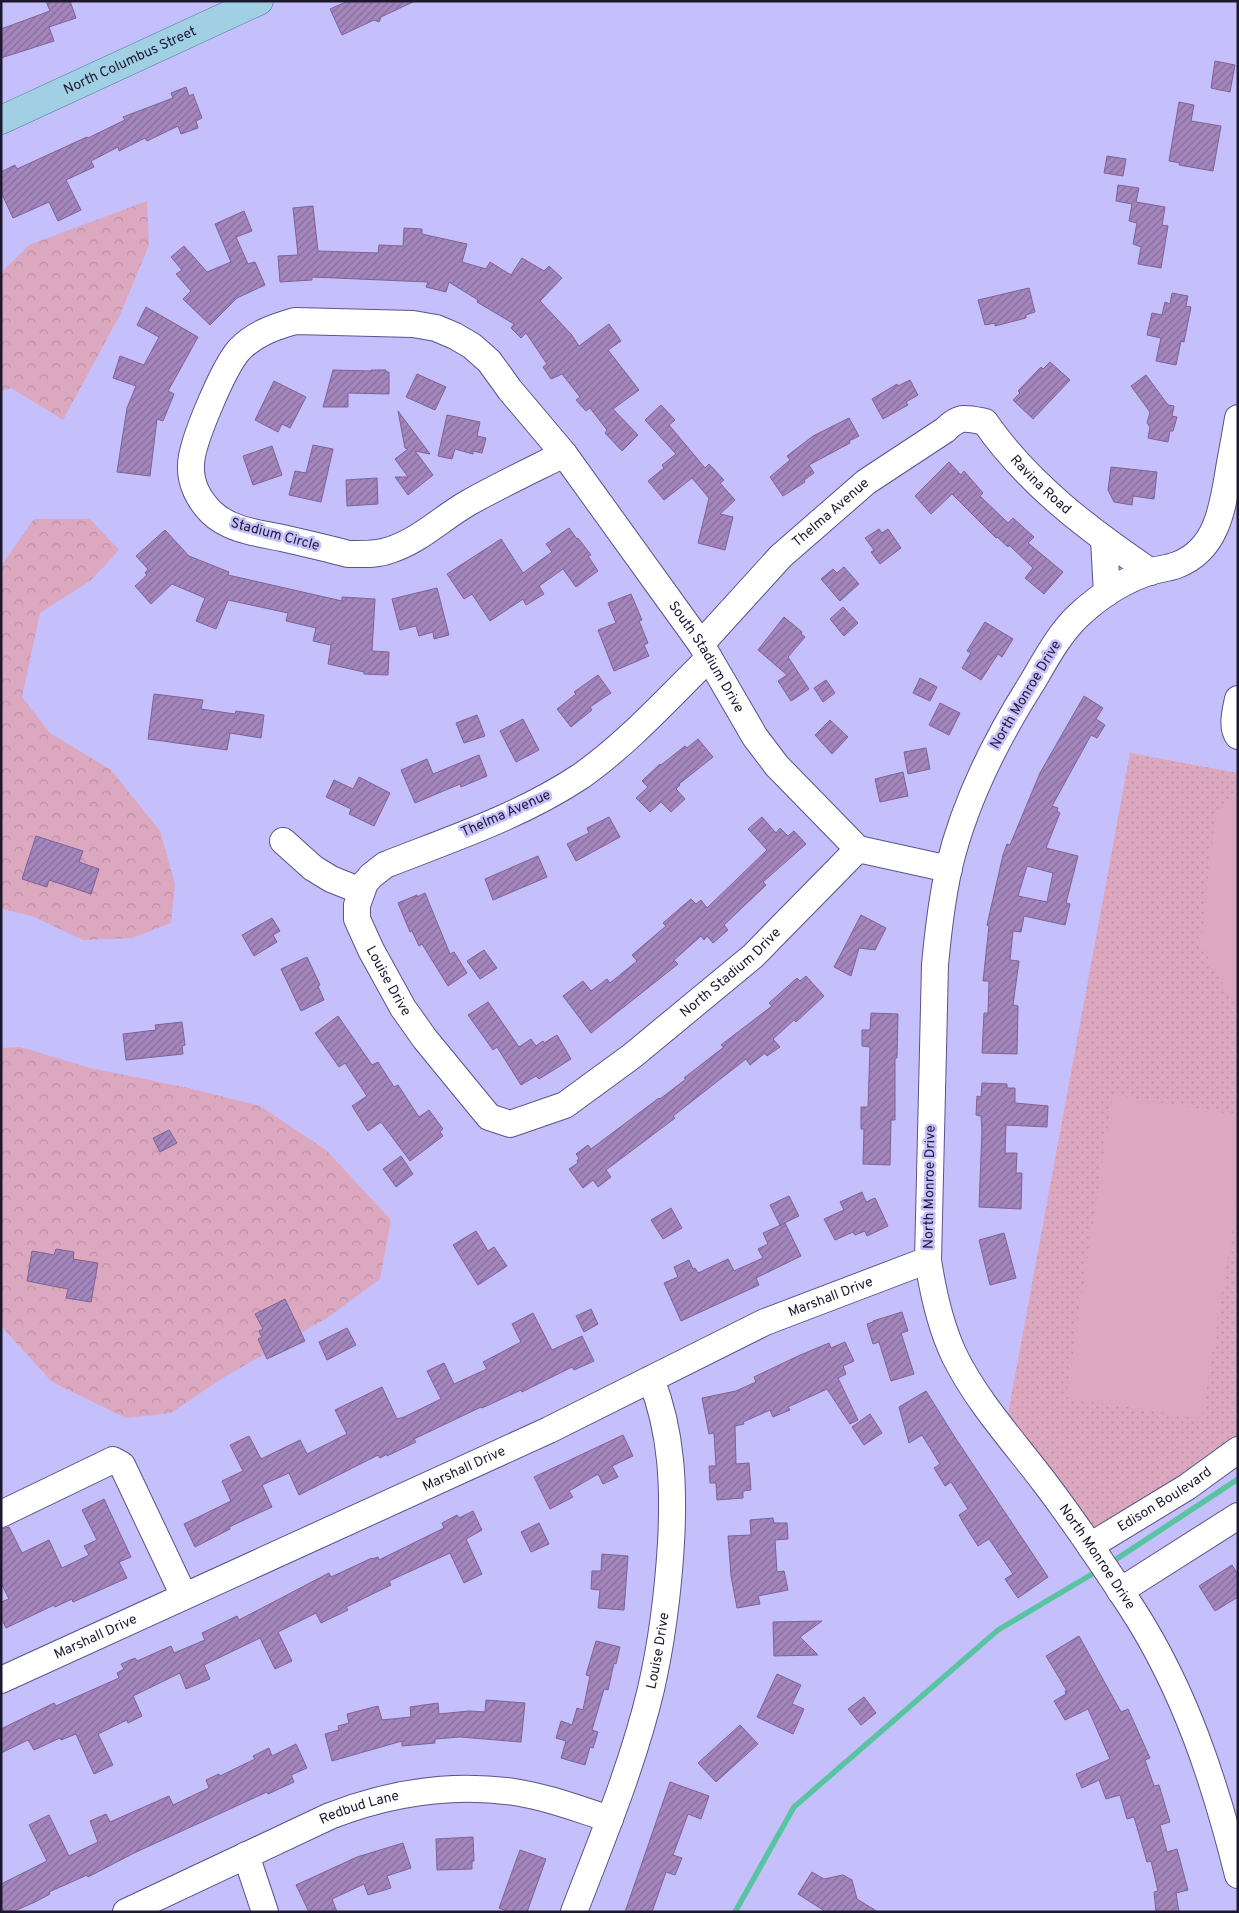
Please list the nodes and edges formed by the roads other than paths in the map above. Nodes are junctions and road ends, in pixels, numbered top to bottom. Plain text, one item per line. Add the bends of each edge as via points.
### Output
1 (259, 1) edge
2 (217, 11) edge
3 (1, 120) edge
4 (1238, 418) edge
5 (985, 422) joint
6 (564, 454) junction
7 (1104, 540) junction
8 (1151, 572) junction
9 (1107, 593) junction
10 (705, 651) junction
11 (1238, 699) edge
12 (1238, 736) edge
13 (283, 840) dead end
14 (858, 849) junction
15 (949, 870) junction
16 (361, 891) junction
17 (510, 1124) joint
18 (928, 1260) junction
19 (651, 1379) junction
20 (1238, 1450) edge
21 (1, 1514) edge
22 (1238, 1516) edge
23 (1093, 1551) junction
24 (1118, 1588) junction
25 (184, 1596) junction
26 (1, 1680) edge
27 (610, 1819) junction
28 (246, 1855) junction
29 (1238, 1875) edge
30 (126, 1912) edge
31 (265, 1912) edge
32 (574, 1912) edge

1 - 2 main road, North Columbus Street
2 - 3 main road, North Columbus Street
4 - 8 street, North Monroe Drive via 1215,531 1204,548 1188,560
5 - 7 street, Ravina Road via 1023,469
5 - 10 street, Thelma Avenue via 955,420 946,430 866,482 781,556
6 - 6 street, Stadium Circle via 460,508 409,543 389,551 368,554 348,554 230,525 212,514 201,500 191,466 193,448 226,367 255,337 273,327 295,321 413,324 455,336 489,361
6 - 10 street, South Stadium Drive
7 - 8 street, Ravina Road
7 - 9 street
8 - 9 street, North Monroe Drive via 1124,582
9 - 15 street, North Monroe Drive via 1077,617 1061,636 1007,723 974,792
10 - 14 street, South Stadium Drive via 745,722 777,766
10 - 16 street, Thelma Avenue via 621,744 580,776 518,811 385,865 371,876
11 - 12 street via 1235,732
13 - 16 street via 313,868 330,879
14 - 15 street
14 - 17 street, North Stadium Drive via 752,956 632,1056 565,1104
15 - 18 street, North Monroe Drive via 935,965
16 - 17 street, Louise Drive via 357,919 403,1008 488,1118
18 - 19 street, Marshall Drive via 765,1322
18 - 23 street, North Monroe Drive via 936,1308 946,1337 973,1389
19 - 25 street, Marshall Drive via 548,1430
19 - 27 street, Louise Drive via 666,1424 672,1478 668,1587 651,1690
20 - 23 street, Edison Boulevard
21 - 25 street via 113,1460 122,1465
22 - 24 street
23 - 24 street, North Monroe Drive
24 - 29 street, North Monroe Drive via 1161,1656 1185,1707 1210,1776
25 - 26 street, Marshall Drive
27 - 28 street, Redbud Lane via 514,1792 427,1790 352,1807
27 - 32 street, Louise Drive
28 - 30 street, Redbud Lane
28 - 31 street

